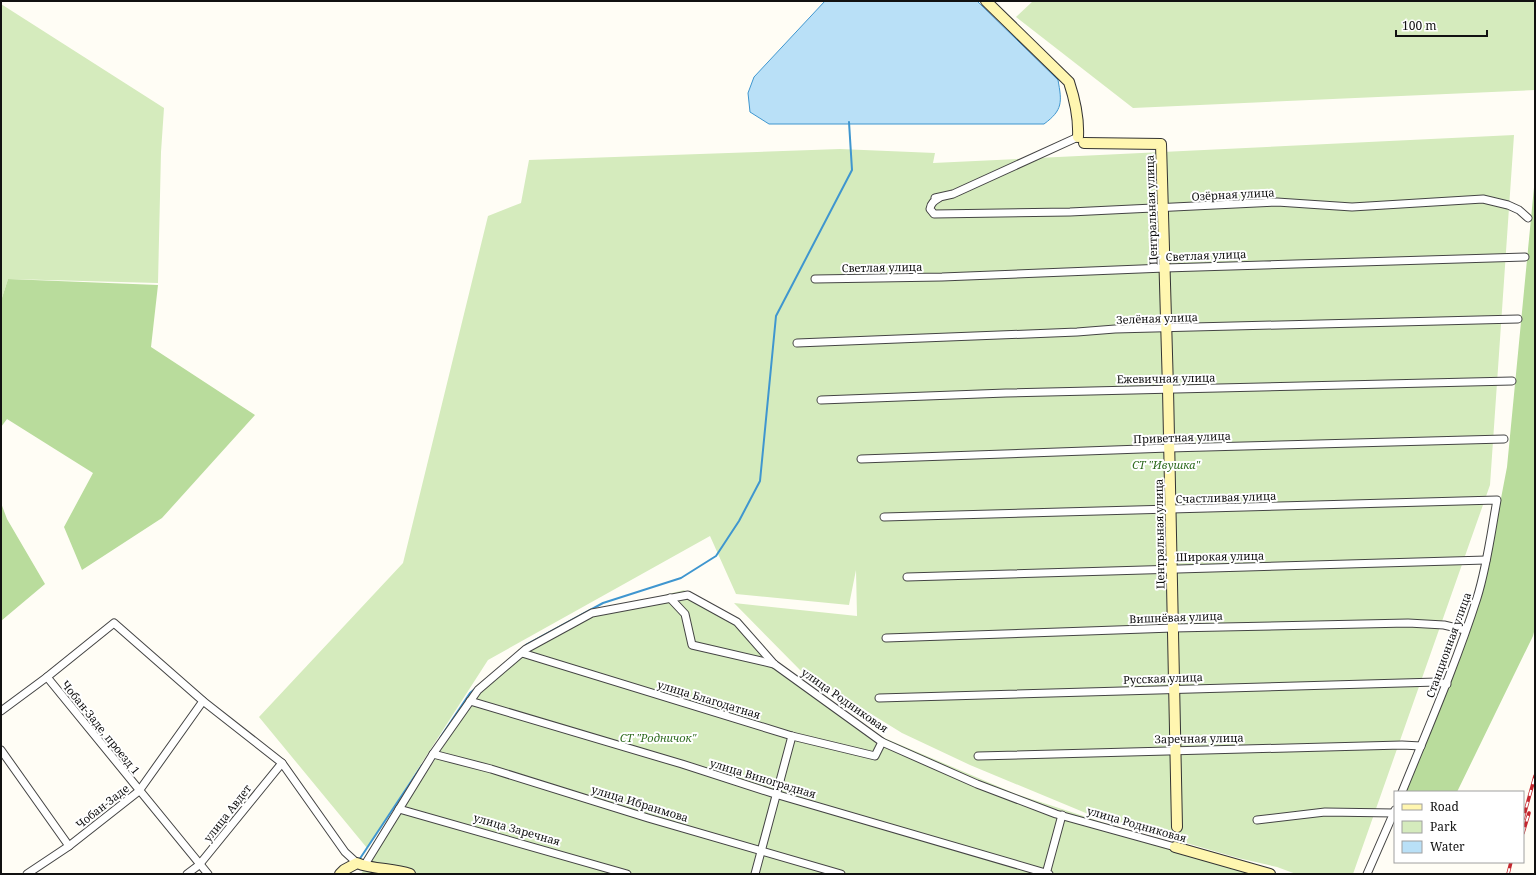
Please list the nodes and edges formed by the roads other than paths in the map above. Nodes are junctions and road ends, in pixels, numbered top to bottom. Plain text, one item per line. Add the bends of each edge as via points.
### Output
1 (986, 1) edge
2 (1084, 139) junction
3 (931, 198) dead end
4 (939, 198) junction
5 (1163, 207) junction
6 (1528, 218) dead end
7 (1525, 257) dead end
8 (1165, 268) junction
9 (815, 279) dead end
10 (1518, 319) dead end
11 (1167, 328) junction
12 (797, 343) dead end
13 (1512, 381) dead end
14 (1168, 389) junction
15 (821, 400) dead end
16 (1504, 439) dead end
17 (1169, 448) junction
18 (861, 459) dead end
19 (1497, 500) joint
20 (1170, 509) junction
21 (884, 517) dead end
22 (1486, 560) junction
23 (1172, 569) junction
24 (907, 577) dead end
25 (670, 598) junction
26 (1173, 628) junction
27 (1466, 630) junction
28 (886, 638) dead end
29 (522, 653) junction
30 (774, 664) junction
31 (47, 677) junction
32 (1447, 684) junction
33 (1174, 688) junction
34 (879, 698) dead end
35 (203, 701) junction
36 (470, 701) junction
37 (1, 711) edge
38 (792, 736) junction
39 (882, 742) junction
40 (1421, 746) junction
41 (1, 750) edge
42 (1176, 750) junction
43 (433, 754) junction
44 (978, 756) dead end
45 (282, 763) junction
46 (139, 791) junction
47 (1402, 791) edge
48 (775, 794) junction
49 (399, 809) junction
50 (1394, 811) edge
51 (1062, 815) junction
52 (1257, 820) dead end
53 (1177, 827) dead end
54 (69, 846) junction
55 (1175, 847) joint
56 (761, 850) junction
57 (199, 865) junction
58 (361, 865) junction
59 (27, 874) edge
60 (187, 874) edge
61 (208, 874) edge
62 (340, 874) edge
63 (410, 874) edge
64 (627, 874) edge
65 (754, 874) edge
66 (841, 874) edge
67 (1048, 874) edge
68 (1270, 874) edge
69 (1367, 874) edge

1 - 2 street via 1069,82
2 - 4 street via 1069,142
2 - 5 street, Центральная улица via 1102,144 1161,144
3 - 4 street
4 - 5 street, Озёрная улица via 930,205 934,214 1070,212
5 - 6 street, Озёрная улица via 1277,202 1352,207 1483,199 1508,205
5 - 8 street, Центральная улица
7 - 8 street, Светлая улица
8 - 9 street, Светлая улица
8 - 11 street, Центральная улица
10 - 11 street, Зелёная улица
11 - 12 street, Зелёная улица
11 - 14 street, Центральная улица
13 - 14 street, Ежевичная улица
14 - 15 street, Ежевичная улица
14 - 17 street, Центральная улица
16 - 17 street, Приветная улица
17 - 18 street, Приветная улица
17 - 20 street, Центральная улица
19 - 20 street, Счастливая улица
19 - 22 street, Станционная улица
20 - 21 street, Счастливая улица
20 - 23 street, Центральная улица
22 - 23 street, Широкая улица
22 - 27 street, Станционная улица
23 - 24 street, Широкая улица
23 - 26 street, Центральная улица
25 - 29 street, улица Родниковая via 592,613
25 - 30 street, улица Родниковая via 688,595 737,622
25 - 30 street via 685,614 692,644
26 - 27 street, Вишнёвая улица via 1408,623 1444,625
26 - 28 street, Вишнёвая улица
26 - 33 street, Центральная улица
27 - 32 street, Станционная улица
29 - 36 street, улица Родниковая via 478,690
29 - 38 street, улица Благодатная
30 - 39 street, улица Родниковая
31 - 35 street via 114,623
31 - 37 street
31 - 46 street, Чобан-Заде, проезд 1
32 - 33 street, Русская улица via 1437,682
32 - 40 street, Станционная улица
33 - 34 street, Русская улица
33 - 42 street, Центральная улица
35 - 45 street
35 - 46 street, Чобан-Заде
36 - 43 street, улица Родниковая
36 - 48 street, улица Виноградная
38 - 39 street, улица Благодатная via 875,756
38 - 48 street
39 - 51 street, улица Родниковая via 977,784
40 - 42 street, Заречная улица
40 - 47 street, Станционная улица
41 - 54 street
42 - 44 street, Заречная улица
42 - 53 street, Центральная улица
43 - 49 street, улица Родниковая
43 - 56 street, улица Ибраимова
45 - 57 street, улица Авдет
45 - 58 street via 346,852
46 - 54 street, Чобан-Заде
46 - 57 street, Чобан-Заде, проезд 1
48 - 56 street
48 - 67 street, улица Виноградная
49 - 58 street, улица Родниковая
49 - 64 street, улица Заречная
50 - 52 street via 1325,812
50 - 69 street
51 - 55 street, улица Родниковая
51 - 67 street
54 - 59 street, Чобан-Заде
55 - 68 street, улица Родниковая
56 - 65 street
56 - 66 street, улица Ибраимова
57 - 60 street, улица Авдет
57 - 61 street, Чобан-Заде, проезд 1
58 - 62 street via 344,870
58 - 63 street

